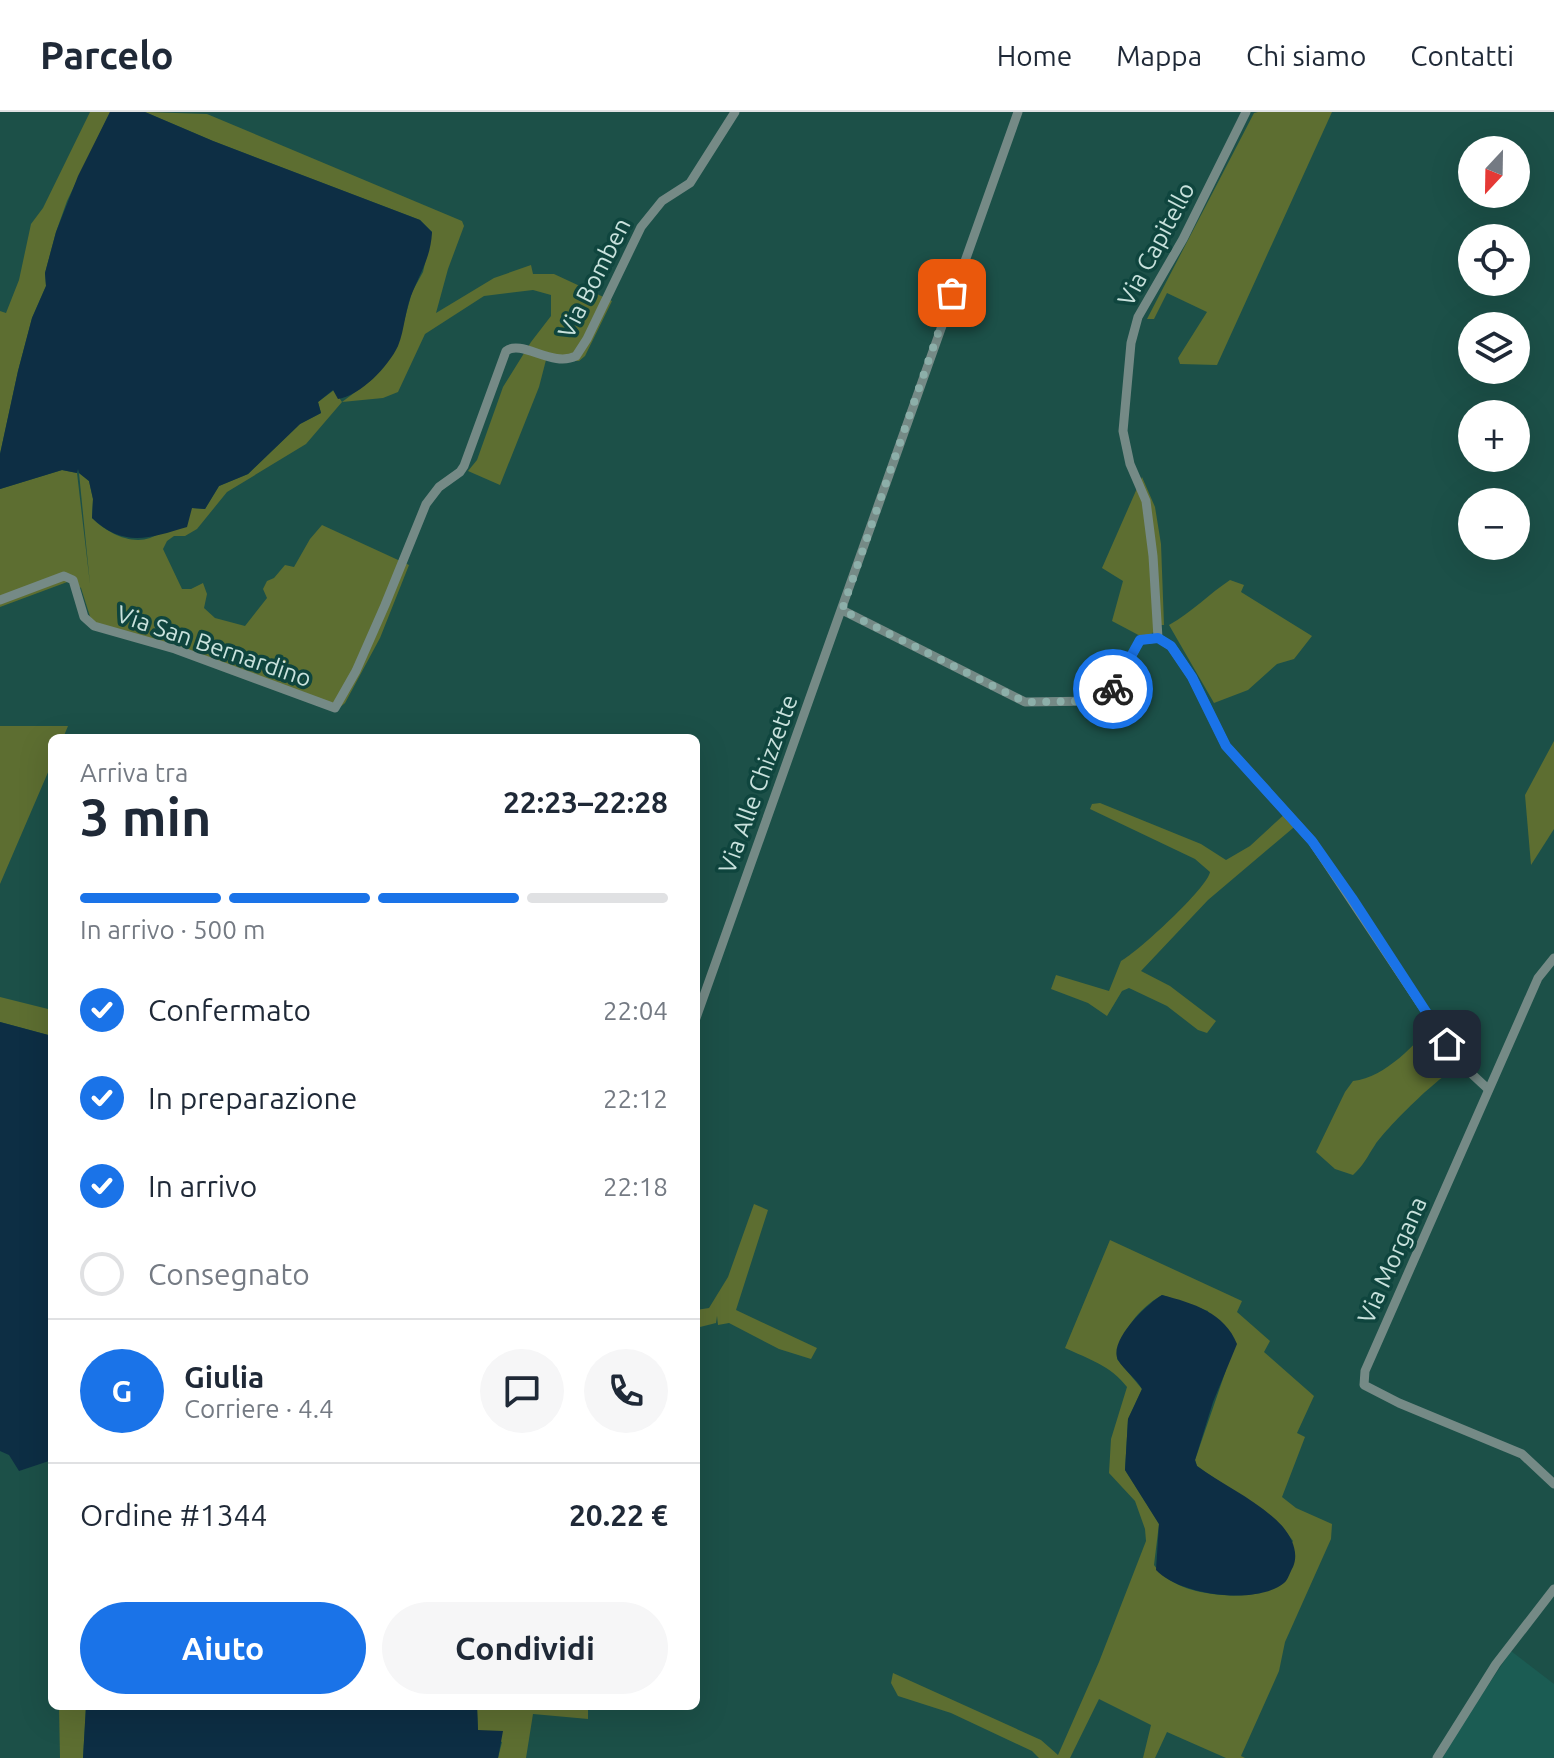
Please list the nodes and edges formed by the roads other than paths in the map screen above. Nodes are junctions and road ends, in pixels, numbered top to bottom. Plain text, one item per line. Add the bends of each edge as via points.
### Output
1 (735, 112) edge
2 (1018, 112) edge
3 (1246, 112) edge
4 (0, 600) edge
5 (842, 610) junction
6 (1158, 638) junction
7 (335, 708) joint
8 (1554, 958) edge
9 (700, 1007) edge
10 (1488, 1089) junction
11 (1554, 1484) edge
12 (1554, 1589) edge
13 (1437, 1758) edge

1 - 7 street, Via Bomben via 690,183 665,198 641,227 576,356 559,359 516,347 506,351 466,463 426,504 356,671
2 - 5 street, Via Alle Chizzette
3 - 6 street, Via Capitello via 1138,317 1131,343 1123,431 1146,501
4 - 7 street, Via San Bernardino via 64,576 73,580 84,617 94,626 175,649
5 - 6 street via 1025,702 1097,701 1115,687 1140,640
5 - 9 street, Via Alle Chizzette
6 - 10 street via 1171,646 1192,677 1226,746 1312,841 1460,1063
8 - 10 street, Via Morgana via 1538,978
10 - 11 street, Via Morgana via 1365,1371 1364,1385 1522,1454
12 - 13 street via 1496,1664

